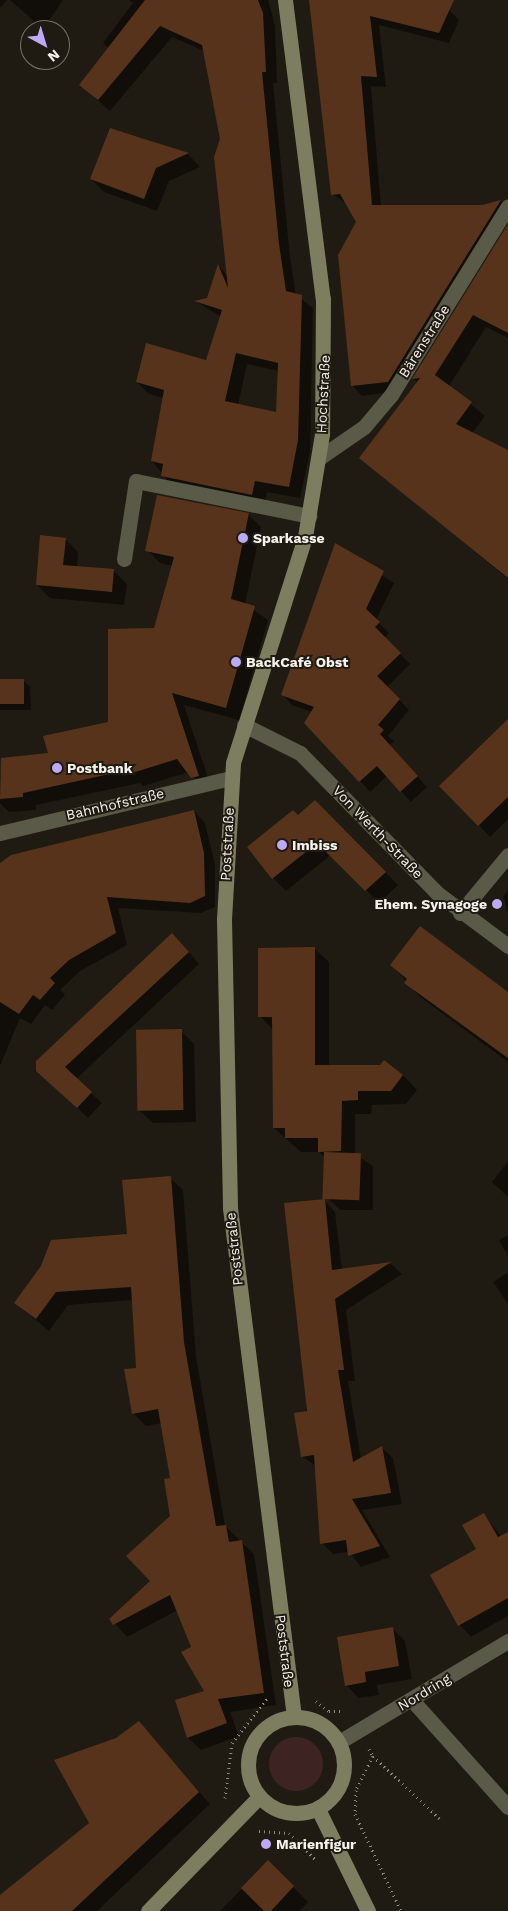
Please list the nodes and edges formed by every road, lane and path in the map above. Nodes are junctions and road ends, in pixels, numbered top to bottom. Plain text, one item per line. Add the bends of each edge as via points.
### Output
1 (285, 0) edge
2 (508, 206) edge
3 (319, 458) junction
4 (310, 516) junction
5 (124, 559) dead end
6 (244, 724) junction
7 (230, 778) junction
8 (0, 833) edge
9 (508, 855) edge
10 (460, 913) junction
11 (508, 946) edge
12 (508, 1641) edge
13 (291, 1695) junction
14 (411, 1699) junction
15 (294, 1716) junction
16 (359, 1730) junction
17 (339, 1742) junction
18 (373, 1756) junction
19 (259, 1797) junction
20 (508, 1807) edge
21 (318, 1809) junction
22 (241, 1815) junction
23 (439, 1818) dead end
24 (319, 1864) dead end
25 (148, 1911) edge
26 (368, 1911) edge
27 (401, 1911) edge

1 - 3 street, Hochstraße via 323,299
2 - 3 street, Bärenstraße via 391,395 364,426
3 - 4 street, Hochstraße
4 - 5 street via 136,481
4 - 6 street, Hochstraße
6 - 7 street, Hochstraße
6 - 10 street, Von Werth-Straße via 300,753
7 - 8 street, Bahnhofstraße
7 - 13 street, Poststraße via 224,882 227,1166
9 - 10 street
10 - 11 street, Von Werth-Straße
12 - 14 street, Nordring
13 - 15 street, Poststraße
13 - 16 path via 312,1692 329,1711 348,1710
13 - 22 path via 268,1697 232,1743 225,1799
14 - 16 street, Nordring
14 - 20 street
15 - 17 street via 324,1726
15 - 19 street via 268,1726 250,1750 250,1780
16 - 17 street, Nordring
16 - 18 path
17 - 21 street via 343,1777 338,1790
18 - 23 path
18 - 27 path via 356,1790 355,1814
19 - 21 street via 292,1814
19 - 22 street
21 - 26 street
22 - 24 path via 257,1832 275,1828 289,1832
22 - 25 street

